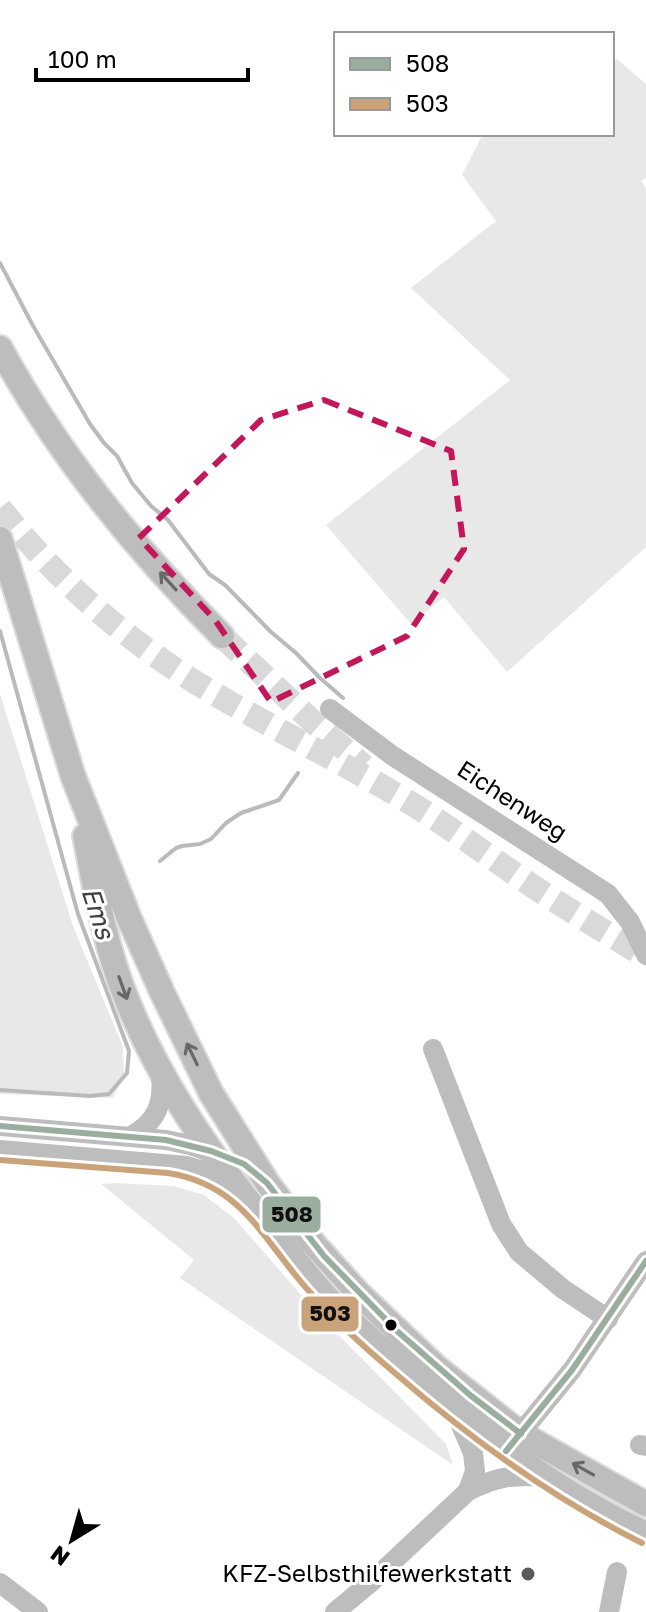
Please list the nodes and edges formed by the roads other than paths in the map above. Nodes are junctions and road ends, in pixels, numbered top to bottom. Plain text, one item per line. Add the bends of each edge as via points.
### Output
1 (0, 348) edge
2 (0, 539) edge
3 (222, 636) tunnel mouth
4 (330, 709) dead end
5 (73, 776) junction
6 (646, 955) edge
7 (433, 1049) dead end
8 (161, 1074) junction
9 (228, 1122) junction
10 (0, 1126) edge
11 (131, 1136) junction
12 (0, 1150) edge
13 (211, 1152) junction
14 (187, 1166) junction
15 (268, 1184) junction
16 (249, 1204) junction
17 (646, 1261) edge
18 (608, 1319) junction
19 (455, 1411) junction
20 (514, 1442) junction
21 (542, 1476) junction
22 (468, 1491) junction
23 (646, 1504) edge
24 (646, 1534) edge
25 (617, 1572) dead end
26 (0, 1583) edge
27 (38, 1612) edge
28 (335, 1612) edge
29 (609, 1612) edge

3 -> 1 main road via 113,517 54,437
2 - 5 main road
4 - 6 street, Eichenweg via 393,756 608,894
5 -> 8 main road via 106,943
9 -> 5 main road via 162,992
7 - 18 street via 501,1224 519,1252
8 - 11 street via 161,1101 155,1114
8 - 13 main road
9 - 13 main road
9 - 15 main road
10 - 11 street
11 - 13 street
12 - 14 street
13 - 14 street
13 - 15 main road via 245,1165
13 - 16 main road
14 - 16 street via 228,1184
15 - 20 main road via 359,1294
16 - 19 main road via 333,1304
17 - 18 street
18 - 20 street
19 - 20 main road
19 - 22 street via 473,1453 475,1471
20 - 21 main road
23 -> 20 main road
21 - 22 street via 506,1476
21 - 24 main road
22 - 28 street
25 - 29 street
26 - 27 street

